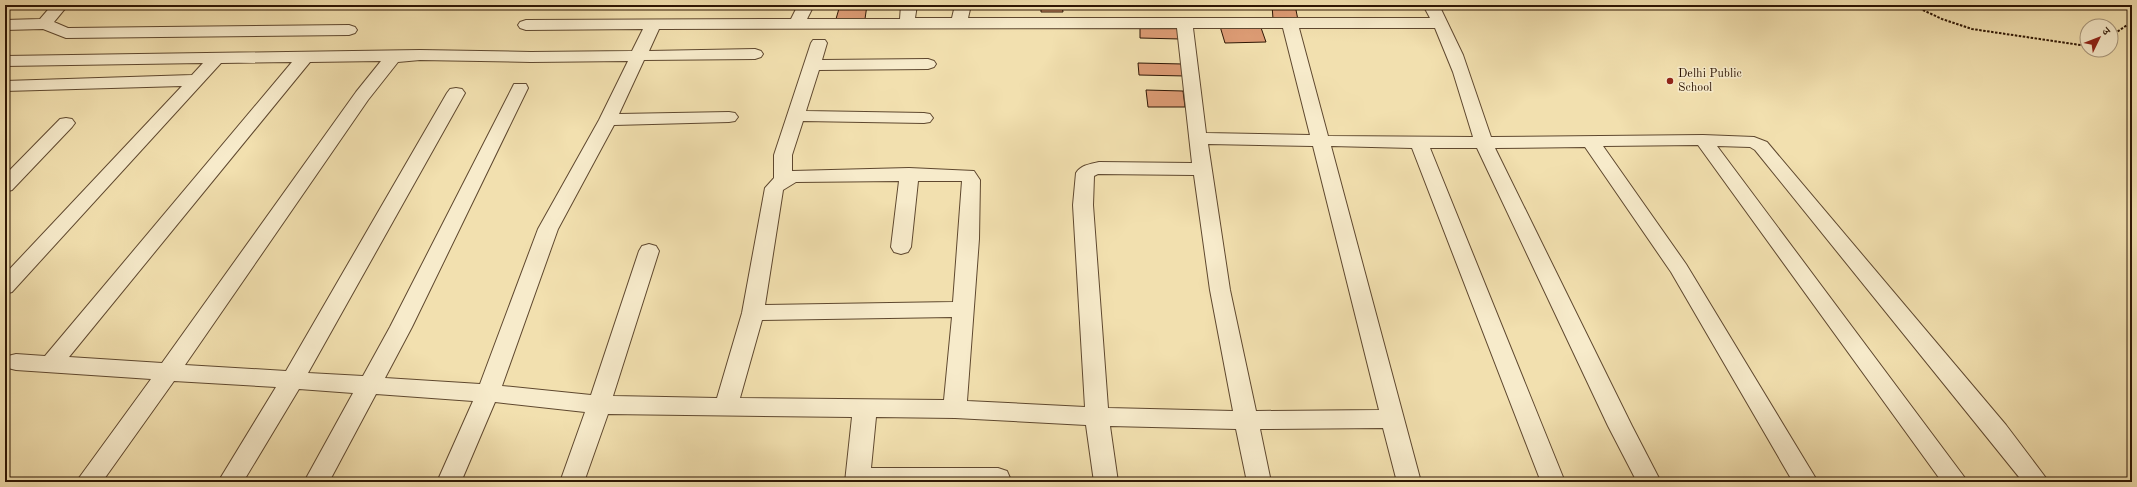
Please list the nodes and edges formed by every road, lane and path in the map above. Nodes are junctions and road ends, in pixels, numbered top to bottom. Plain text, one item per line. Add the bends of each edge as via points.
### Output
1 (60, 5) edge
2 (806, 5) edge
3 (909, 5) edge
4 (962, 5) edge
5 (1431, 5) edge
6 (1912, 5) edge
7 (1184, 22) junction
8 (797, 23) junction
9 (959, 23) junction
10 (1290, 23) junction
11 (1441, 23) junction
12 (2130, 23) dead end
13 (45, 24) junction
14 (526, 24) dead end
15 (653, 24) junction
16 (906, 24) junction
17 (5, 25) edge
18 (349, 30) dead end
19 (2119, 31) edge
20 (819, 43) dead end
21 (2079, 45) edge
22 (755, 54) dead end
23 (639, 55) junction
24 (397, 56) junction
25 (305, 57) junction
26 (217, 58) junction
27 (5, 61) edge
28 (928, 64) dead end
29 (813, 65) junction
30 (196, 80) junction
31 (520, 88) dead end
32 (8, 89) edge
33 (456, 93) dead end
34 (796, 116) junction
35 (729, 117) dead end
36 (924, 118) dead end
37 (608, 120) junction
38 (66, 123) dead end
39 (1198, 138) junction
40 (1703, 140) junction
41 (1322, 142) junction
42 (1484, 142) junction
43 (1592, 142) junction
44 (1419, 143) junction
45 (1201, 169) junction
46 (908, 174) junction
47 (784, 180) junction
48 (5, 186) edge
49 (901, 247) dead end
50 (649, 251) dead end
51 (5, 287) edge
52 (963, 309) junction
53 (753, 313) junction
54 (51, 364) junction
55 (9, 366) edge
56 (169, 371) junction
57 (293, 379) junction
58 (369, 384) junction
59 (488, 393) junction
60 (599, 405) junction
61 (726, 407) junction
62 (865, 408) junction
63 (955, 409) junction
64 (1097, 417) junction
65 (1394, 419) junction
66 (1245, 420) junction
67 (998, 478) dead end
68 (858, 480) edge
69 (88, 482) edge
70 (230, 482) edge
71 (316, 482) edge
72 (450, 482) edge
73 (572, 482) edge
74 (1106, 482) edge
75 (1259, 482) edge
76 (1409, 482) edge
77 (1553, 482) edge
78 (1649, 482) edge
79 (1806, 482) edge
80 (1956, 482) edge
81 (2036, 482) edge

1 - 13 street
2 - 8 street
3 - 16 street
4 - 9 street
5 - 11 street
6 - 21 path via 1972,29
7 - 9 street
7 - 10 street via 1261,17
7 - 39 street
8 - 15 street
8 - 16 street
9 - 16 street
10 - 11 street
10 - 41 street
11 - 42 street via 1469,93
12 - 19 path
13 - 17 street
13 - 18 street via 66,33
14 - 15 street
15 - 23 street
20 - 29 street
22 - 23 street
23 - 24 street
23 - 37 street
24 - 25 street
24 - 56 street via 362,96
25 - 26 street
25 - 54 street
26 - 27 street
26 - 30 street
28 - 29 street
29 - 34 street
30 - 32 street
30 - 51 street
31 - 58 street via 401,327
33 - 57 street
34 - 36 street
34 - 47 street via 783,155
35 - 37 street
37 - 59 street via 548,229
38 - 48 street
39 - 41 street
39 - 45 street
40 - 43 street
40 - 80 street
40 - 81 street via 1748,140 1761,146 1998,432
41 - 44 street
41 - 65 street
42 - 43 street
42 - 44 street
42 - 78 street
43 - 79 street via 1679,269
44 - 77 street
45 - 64 street via 1099,168 1085,173 1083,205
45 - 66 street via 1220,290
46 - 47 street via 794,176
46 - 49 street
46 - 52 street via 958,173 970,177 969,239
47 - 53 street via 774,188
50 - 60 street
52 - 53 street
52 - 63 street
53 - 61 street
54 - 55 street
54 - 56 street
56 - 57 street
56 - 69 street
57 - 58 street
57 - 70 street
58 - 59 street
58 - 71 street
59 - 60 street
59 - 72 street
60 - 61 street
60 - 73 street
61 - 62 street
62 - 63 street
62 - 68 street
63 - 64 street
64 - 66 street
64 - 74 street
65 - 66 street
65 - 76 street
66 - 75 street
67 - 68 street

